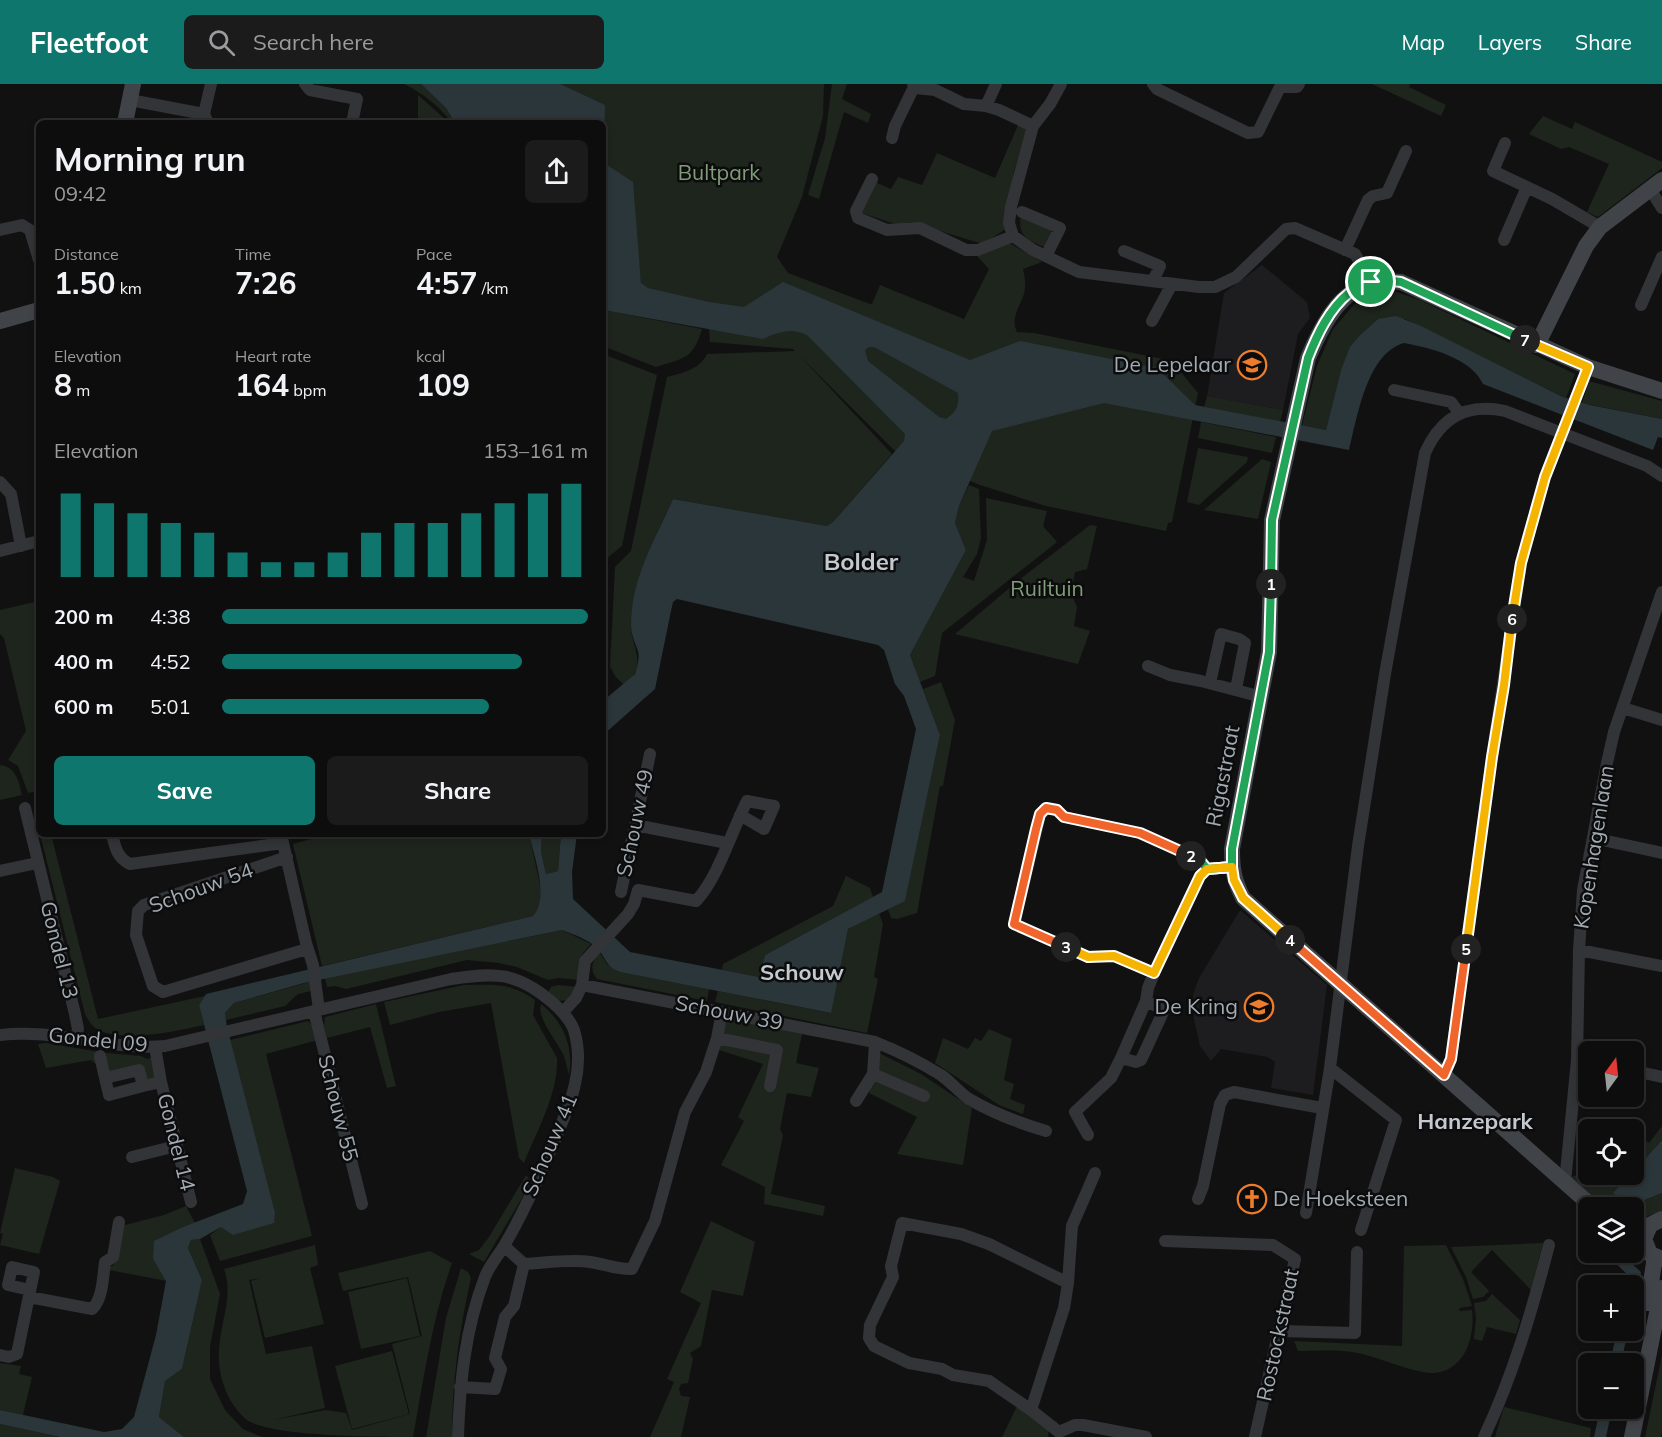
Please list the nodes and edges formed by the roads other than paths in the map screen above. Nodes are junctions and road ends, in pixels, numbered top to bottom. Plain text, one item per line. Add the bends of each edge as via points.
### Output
1 (211, 84) edge
2 (305, 84) edge
3 (996, 84) edge
4 (1060, 84) edge
5 (1153, 84) edge
6 (1299, 84) edge
7 (915, 86) edge
8 (131, 92) edge
9 (986, 106) junction
10 (206, 118) edge
11 (126, 120) edge
12 (353, 120) edge
13 (1032, 126) junction
14 (892, 138) dead end
15 (1505, 143) dead end
16 (1406, 151) dead end
17 (872, 179) dead end
18 (1656, 184) edge
19 (1527, 187) junction
20 (1662, 208) edge
21 (1022, 212) dead end
22 (1600, 227) junction
23 (0, 230) edge
24 (1014, 236) junction
25 (1504, 240) dead end
26 (36, 250) edge
27 (1345, 250) junction
28 (1124, 251) dead end
29 (1046, 256) junction
30 (1662, 257) edge
31 (1153, 281) junction
32 (1371, 282) junction
33 (1172, 284) junction
34 (1641, 305) dead end
35 (36, 311) edge
36 (0, 321) edge
37 (1152, 321) dead end
38 (1537, 345) junction
39 (1585, 374) junction
40 (1394, 390) dead end
41 (1662, 391) edge
42 (1460, 414) junction
43 (1564, 427) junction
44 (1662, 476) edge
45 (0, 482) edge
46 (36, 542) edge
47 (21, 546) junction
48 (0, 551) edge
49 (1662, 594) edge
50 (1148, 666) dead end
51 (1210, 683) junction
52 (1236, 690) junction
53 (1262, 697) junction
54 (1623, 708) junction
55 (1662, 720) edge
56 (650, 754) dead end
57 (25, 808) dead end
58 (740, 815) junction
59 (635, 825) junction
60 (113, 837) edge
61 (282, 838) edge
62 (1593, 838) junction
63 (727, 843) junction
64 (1662, 853) edge
65 (287, 857) junction
66 (37, 863) junction
67 (1232, 867) junction
68 (1207, 869) junction
69 (0, 871) edge
70 (621, 892) dead end
71 (307, 949) junction
72 (1579, 950) junction
73 (1662, 966) edge
74 (1154, 973) junction
75 (582, 985) junction
76 (1342, 985) junction
77 (1146, 1001) junction
78 (317, 1010) junction
79 (563, 1012) junction
80 (722, 1012) junction
81 (231, 1030) joint
82 (0, 1035) edge
83 (76, 1038) junction
84 (717, 1038) junction
85 (1581, 1041) edge
86 (875, 1042) junction
87 (155, 1047) junction
88 (100, 1056) dead end
89 (1121, 1058) junction
90 (1330, 1068) junction
91 (1644, 1073) edge
92 (873, 1074) junction
93 (1444, 1075) junction
94 (1662, 1077) edge
95 (161, 1082) junction
96 (770, 1086) dead end
97 (1578, 1089) edge
98 (924, 1096) dead end
99 (856, 1101) dead end
100 (1322, 1108) junction
101 (1046, 1131) dead end
102 (1088, 1135) dead end
103 (176, 1146) junction
104 (132, 1157) dead end
105 (1095, 1173) dead end
106 (1565, 1182) junction
107 (1582, 1197) edge
108 (1198, 1199) dead end
109 (192, 1202) dead end
110 (363, 1204) dead end
111 (1306, 1213) dead end
112 (1662, 1219) edge
113 (119, 1222) dead end
114 (1361, 1230) dead end
115 (1164, 1241) dead end
116 (1646, 1242) edge
117 (1549, 1245) dead end
118 (504, 1246) junction
119 (1357, 1252) dead end
120 (524, 1264) junction
121 (1068, 1283) junction
122 (1662, 1288) edge
123 (1280, 1331) junction
124 (1638, 1353) edge
125 (0, 1355) edge
126 (460, 1387) junction
127 (1031, 1410) junction
128 (1625, 1419) edge
129 (1057, 1434) edge
130 (458, 1437) edge
131 (1146, 1437) edge
132 (1255, 1437) edge
133 (1484, 1437) edge
134 (1621, 1437) edge
135 (1632, 1437) edge

1 - 10 street
2 - 12 street via 309,90 357,99
3 - 9 street
4 - 13 street
5 - 6 street via 1248,133 1258,132 1280,87
7 - 9 street via 935,90 964,104
7 - 14 street
8 - 10 street
8 - 11 street
9 - 13 street
13 - 24 street via 1011,207 1009,223
15 - 19 street via 1493,171
16 - 27 street via 1387,193 1368,200
17 - 24 street via 856,211 858,218 878,228 920,228 966,249 978,250
18 - 20 street
18 - 22 street
19 - 22 street
19 - 25 street
21 - 29 street via 1060,228
22 - 38 street via 1586,246
23 - 26 street via 22,225 30,230
24 - 29 street
27 - 32 street via 1355,254
27 - 33 street via 1295,228 1286,229 1236,277 1223,284
28 - 31 street via 1160,266
29 - 31 street via 1079,272
30 - 34 street
31 - 33 street
32 - 38 street via 1401,282
32 - 53 street, Rigastraat via 1350,293 1328,317 1308,358 1272,520 1269,652
33 - 37 street
35 - 36 street
38 - 39 street
39 - 41 street
39 - 43 street
40 - 42 street via 1452,402
42 - 43 street via 1495,408
42 - 76 street via 1443,424 1425,453 1358,846
43 - 44 street
43 - 93 street via 1545,477 1521,563 1451,1059
45 - 47 street via 11,494
46 - 47 street
47 - 48 street
49 - 54 street, Kopenhagenlaan
50 - 51 street
51 - 52 street
51 - 52 street via 1221,634 1245,643
52 - 53 street
53 - 67 street, Rigastraat via 1232,849
54 - 55 street
54 - 62 street, Kopenhagenlaan via 1607,763
56 - 59 street, Schouw 49
57 - 66 street, Gondel 13
58 - 58 street via 747,801 774,806 764,829
58 - 63 street
59 - 63 street
59 - 70 street, Schouw 49
60 - 61 street, Schouw 54 via 122,860 130,864
61 - 65 street, Schouw 54
62 - 64 street
62 - 72 street, Kopenhagenlaan via 1583,890
63 - 75 street via 704,893 696,901 638,890 634,904 585,961
65 - 71 street, Schouw 54
65 - 71 street, Schouw 54 via 144,906 138,911 136,935 153,986 163,992
66 - 69 street
66 - 83 street, Gondel 13 via 78,1024
67 - 68 street
67 - 76 street, Rigastraat via 1243,898
68 - 74 street via 1200,876
68 - 74 street via 1199,859 1140,833 1064,817 1057,810 1046,808 1040,814 1014,924 1088,957 1114,956
71 - 78 street, Schouw 54 via 313,965
72 - 73 street
72 - 85 street, Kopenhagenlaan
74 - 77 street
75 - 79 street
75 - 80 street, Schouw 39
76 - 90 street
76 - 93 street, Rigastraat
77 - 89 street
77 - 89 street via 1164,1010 1141,1060
78 - 79 street, Schouw 41 via 478,974 522,980
78 - 81 street, Schouw 41
78 - 110 street, Schouw 55
79 - 118 street, Schouw 41 via 574,1029 578,1056 575,1084 540,1176
80 - 84 street
80 - 86 street, Schouw 39
81 - 87 street, Gondel 09
82 - 83 street, Gondel 09
83 - 87 street, Gondel 09 via 127,1047
84 - 96 street via 777,1050
84 - 120 street via 706,1072 685,1112 656,1221 632,1269 570,1261
86 - 92 street
86 - 101 street, Schouw 39 via 942,1076 967,1098 1019,1123
87 - 95 street, Gondel 14
88 - 95 street, Gondel 14 via 109,1095
89 - 102 street via 1111,1078 1075,1112
90 - 100 street
90 - 114 street via 1396,1120
91 - 94 street
92 - 98 street
92 - 99 street
93 - 106 street, Rigastraat
95 - 103 street, Gondel 14
97 - 106 street, Kopenhagenlaan
100 - 108 street via 1234,1092 1225,1095
100 - 111 street
103 - 104 street
103 - 109 street, Gondel 14
105 - 121 street via 1072,1226
106 - 107 street, Rigastraat
112 - 116 street via 1653,1222
113 - 125 street via 113,1257 105,1262 96,1305 92,1309 29,1293 17,1354
115 - 123 street, Rostockstraat via 1274,1245 1295,1259
116 - 124 street via 1652,1284
117 - 133 street via 1532,1314
118 - 120 street
118 - 126 street, Schouw 41 via 486,1273 472,1314
119 - 123 street via 1355,1333
120 - 126 street via 495,1358 501,1369 495,1389
121 - 127 street
121 - 127 street via 989,1244 902,1223 891,1266 893,1278 870,1325 869,1338 874,1346 909,1363 989,1381
122 - 135 street
123 - 132 street, Rostockstraat
126 - 130 street, Schouw 41
127 - 129 street
128 - 134 street
129 - 131 street via 1083,1425

